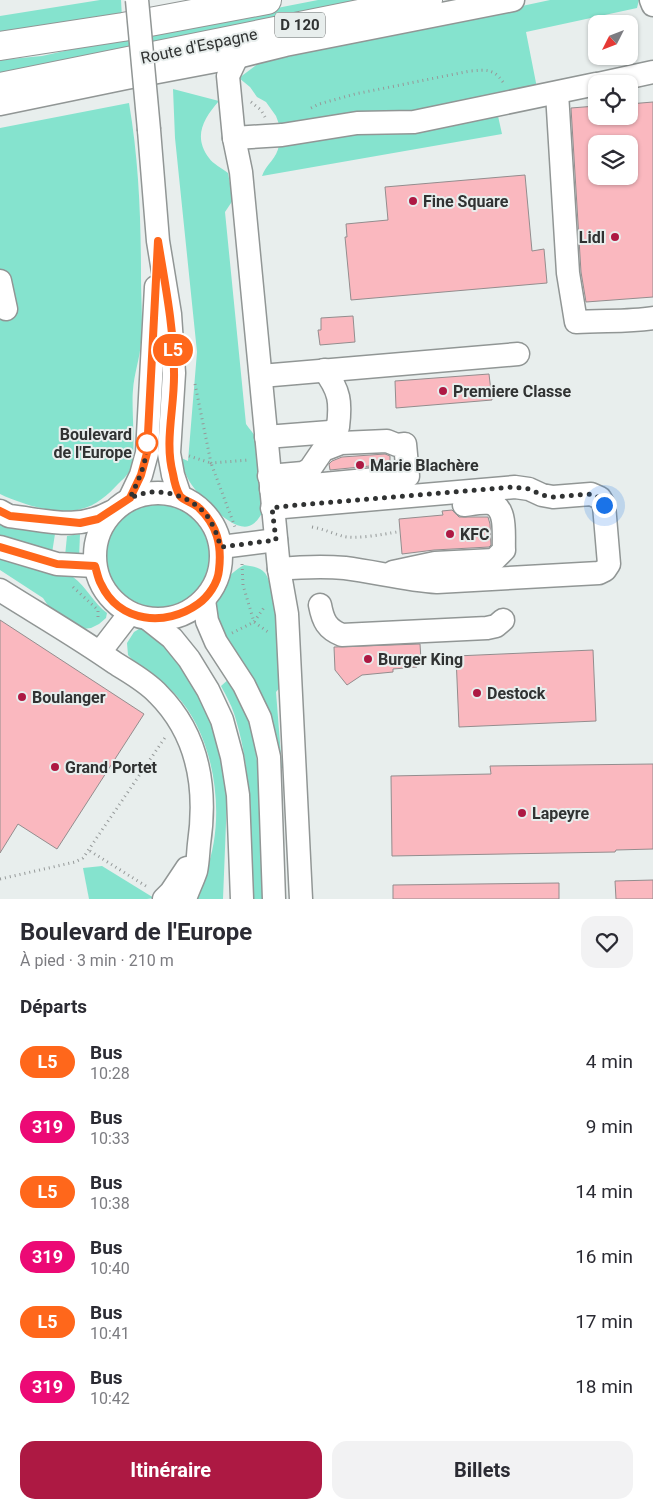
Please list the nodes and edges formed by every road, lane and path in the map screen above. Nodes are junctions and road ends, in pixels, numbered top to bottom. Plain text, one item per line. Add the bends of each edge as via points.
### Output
1 (137, 0) edge
2 (267, 0) edge
3 (428, 0) edge
4 (513, 0) edge
5 (651, 0) edge
6 (653, 5) edge
7 (0, 46) edge
8 (238, 57) junction
9 (653, 72) edge
10 (638, 75) edge
11 (588, 86) edge
12 (0, 87) edge
13 (557, 93) junction
14 (508, 103) junction
15 (0, 104) edge
16 (305, 111) dead end
17 (234, 138) junction
18 (158, 241) junction
19 (0, 281) edge
20 (6, 309) dead end
21 (653, 318) edge
22 (518, 354) dead end
23 (324, 370) junction
24 (261, 376) junction
25 (194, 380) dead end
26 (266, 437) junction
27 (211, 463) junction
28 (180, 496) junction
29 (393, 496) junction
30 (130, 498) junction
31 (272, 500) junction
32 (0, 511) edge
33 (111, 512) junction
34 (397, 532) dead end
35 (231, 545) junction
36 (0, 548) edge
37 (95, 566) junction
38 (279, 569) junction
39 (382, 574) junction
40 (68, 585) dead end
41 (0, 590) edge
42 (284, 594) junction
43 (204, 600) junction
44 (320, 605) dead end
45 (139, 616) junction
46 (503, 620) dead end
47 (254, 622) junction
48 (114, 634) junction
49 (216, 642) junction
50 (100, 652) junction
51 (289, 653) junction
52 (170, 708) junction
53 (90, 851) junction
54 (242, 869) junction
55 (0, 879) edge
56 (171, 899) edge
57 (237, 899) edge
58 (242, 899) edge
59 (274, 899) edge
60 (301, 899) edge

1 - 18 street, bridge
2 - 7 main road, Route d'Espagne / D 120
3 - 12 main road, Route d'Espagne / D 120
4 - 8 street
5 - 6 street
8 - 15 street
8 - 17 street via 228,76
9 - 10 street
11 - 13 street
13 - 14 street
13 - 21 street via 568,273 576,322
14 - 16 path via 498,74 487,70 355,94
14 - 17 street via 414,122 357,123 282,135
17 - 24 street via 241,172
18 - 28 street via 170,314 174,373 169,454
18 - 30 street via 147,453
19 - 20 street
22 - 23 street
23 - 24 street
23 - 26 street via 335,385 340,408 338,427 330,432
24 - 26 street
25 - 27 path
26 - 31 street
27 - 31 path
27 - 35 path
28 - 30 street via 155,492
28 - 35 street via 198,506
29 - 31 street
29 - 39 street via 404,506 414,509 490,503 502,514 504,550 494,560 435,563
29 - 39 street via 514,487 552,497 591,494 600,498 604,505 609,564 599,573 437,582
30 - 33 street
31 - 31 street via 408,476 405,444 387,441 341,443 323,450 310,469
31 - 34 path via 298,526 313,526 351,537
31 - 35 street
31 - 38 street
32 - 33 street via 10,516 80,523
33 - 37 street via 100,528 94,547
35 - 43 street
35 - 47 path
36 - 37 street via 57,564
37 - 45 street via 101,585 114,602
38 - 39 street via 326,567
38 - 42 street
40 - 48 path via 98,610 98,620
41 - 50 street
42 - 47 path via 273,595
42 - 51 street
43 - 45 street via 187,612 167,619
43 - 49 street via 207,621
44 - 46 street via 323,620 332,631 342,635 487,628
45 - 48 street
45 - 54 street via 172,638 208,690 222,720 238,796
47 - 49 path
47 - 51 path
48 - 50 street
49 - 59 street via 244,685 260,718 269,757
50 - 52 street via 150,688
51 - 60 street
52 - 53 path via 170,729
52 - 56 street via 181,721 196,760 203,815 196,871
53 - 55 path via 75,862
53 - 56 path
54 - 57 street
54 - 58 street

